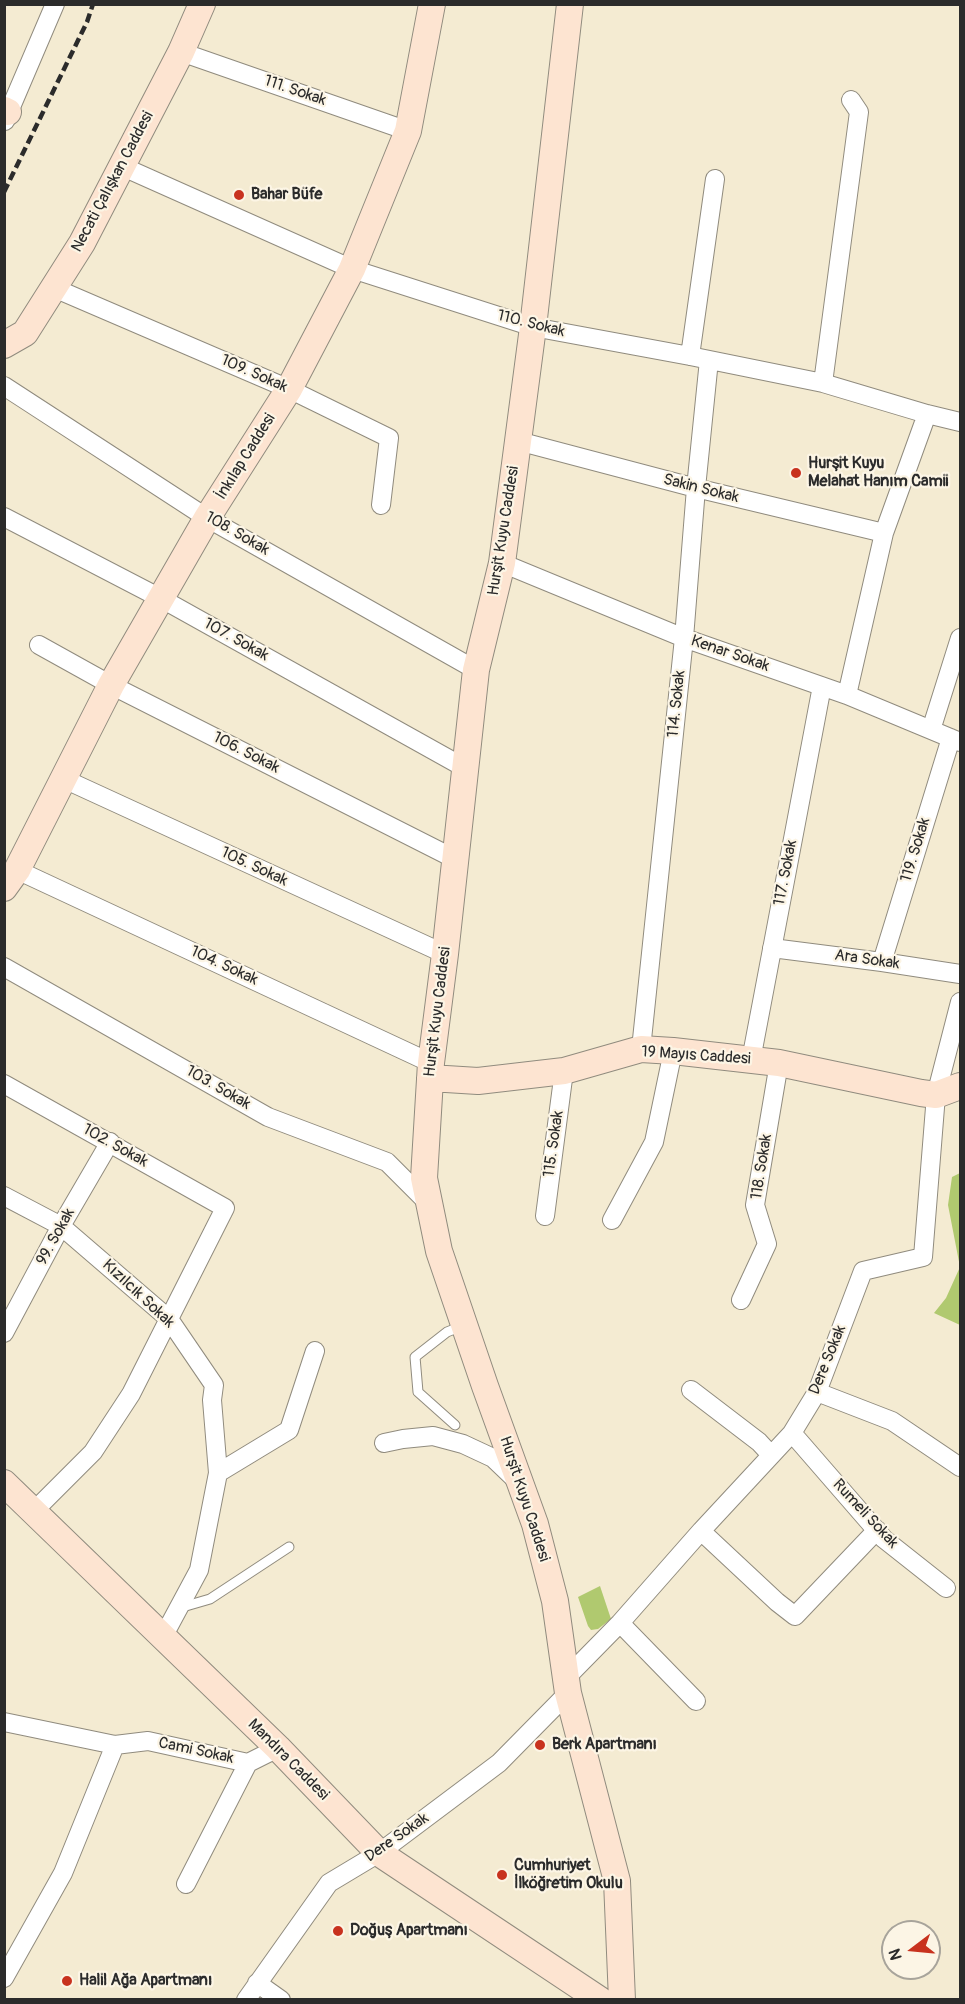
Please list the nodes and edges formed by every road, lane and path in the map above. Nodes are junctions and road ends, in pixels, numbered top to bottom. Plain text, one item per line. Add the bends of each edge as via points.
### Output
1 (55, 4) edge
2 (202, 4) edge
3 (432, 4) edge
4 (570, 4) edge
5 (181, 51) junction
6 (851, 100) dead end
7 (6, 115) edge
8 (408, 131) junction
9 (121, 166) junction
10 (715, 179) dead end
11 (352, 269) junction
12 (54, 288) junction
13 (533, 327) junction
14 (4, 345) edge
15 (690, 356) junction
16 (709, 360) junction
17 (822, 384) junction
18 (4, 386) edge
19 (289, 389) junction
20 (927, 414) junction
21 (960, 422) edge
22 (518, 441) junction
23 (696, 488) junction
24 (381, 505) dead end
25 (4, 517) edge
26 (207, 518) junction
27 (884, 533) junction
28 (502, 563) junction
29 (162, 599) junction
30 (684, 638) junction
31 (960, 638) edge
32 (39, 645) dead end
33 (476, 669) junction
34 (111, 685) junction
35 (822, 686) junction
36 (847, 695) junction
37 (931, 730) junction
38 (956, 740) edge
39 (465, 768) junction
40 (64, 779) junction
41 (455, 859) junction
42 (11, 879) edge
43 (772, 948) junction
44 (445, 954) junction
45 (882, 962) junction
46 (4, 967) edge
47 (960, 974) edge
48 (960, 1002) edge
49 (641, 1049) junction
50 (673, 1051) junction
51 (751, 1060) junction
52 (779, 1063) junction
53 (430, 1070) junction
54 (564, 1071) junction
55 (4, 1084) edge
56 (960, 1086) edge
57 (936, 1095) junction
58 (110, 1142) junction
59 (4, 1196) edge
60 (430, 1205) junction
61 (545, 1216) dead end
62 (612, 1220) dead end
63 (61, 1226) junction
64 (741, 1300) dead end
65 (169, 1319) junction
66 (464, 1325) junction
67 (4, 1333) edge
68 (315, 1351) dead end
69 (691, 1390) dead end
70 (817, 1392) junction
71 (455, 1425) dead end
72 (792, 1433) junction
73 (384, 1443) dead end
74 (771, 1455) junction
75 (960, 1467) edge
76 (218, 1473) junction
77 (4, 1483) edge
78 (521, 1485) junction
79 (33, 1512) junction
80 (877, 1530) junction
81 (701, 1531) junction
82 (289, 1547) dead end
83 (946, 1588) dead end
84 (177, 1608) junction
85 (620, 1623) junction
86 (164, 1637) junction
87 (566, 1686) junction
88 (696, 1701) dead end
89 (4, 1722) edge
90 (115, 1744) junction
91 (278, 1749) junction
92 (249, 1762) junction
93 (379, 1853) junction
94 (186, 1884) dead end
95 (4, 1978) edge
96 (257, 1983) junction
97 (246, 2000) edge
98 (281, 2000) edge
99 (600, 2000) edge
100 (622, 2000) edge

1 - 7 street
2 - 5 street, Necati Çalışkan Caddesi
3 - 8 street, İnkılap Caddesi
4 - 13 street, Hurşit Kuyu Caddesi
5 - 8 street, 111. Sokak
5 - 9 street, Necati Çalışkan Caddesi
6 - 17 street via 859,112
8 - 11 street, İnkılap Caddesi
9 - 11 street, 110. Sokak
9 - 12 street, Necati Çalışkan Caddesi
10 - 15 street
11 - 13 street, 110. Sokak
11 - 19 street, İnkılap Caddesi
12 - 14 street, Necati Çalışkan Caddesi via 25,333
12 - 19 street, 109. Sokak
13 - 15 street, 110. Sokak
13 - 22 street, Hurşit Kuyu Caddesi
15 - 16 street, 110. Sokak
16 - 17 street, 110. Sokak
16 - 23 street, 114. Sokak
17 - 20 street, 110. Sokak
18 - 26 street, 108. Sokak
19 - 24 street, 109. Sokak via 389,438
19 - 26 street, İnkılap Caddesi
20 - 21 street, 110. Sokak
20 - 27 street
22 - 23 street, Sakin Sokak
22 - 28 street, Hurşit Kuyu Caddesi
23 - 27 street, Sakin Sokak
23 - 30 street, 114. Sokak
25 - 29 street, 107. Sokak
26 - 29 street, İnkılap Caddesi
26 - 33 street, 108. Sokak
27 - 36 street
28 - 30 street, Kenar Sokak
28 - 33 street, Hurşit Kuyu Caddesi
29 - 34 street, İnkılap Caddesi
29 - 39 street, 107. Sokak
30 - 35 street, Kenar Sokak
30 - 49 street, 114. Sokak
31 - 37 street
32 - 34 street, 106. Sokak
33 - 39 street, Hurşit Kuyu Caddesi
34 - 40 street, İnkılap Caddesi
34 - 41 street, 106. Sokak
35 - 36 street, Kenar Sokak
35 - 43 street, 117. Sokak
36 - 37 street, Kenar Sokak
37 - 38 street, Kenar Sokak
38 - 45 street, 119. Sokak
39 - 41 street, Hurşit Kuyu Caddesi
40 - 42 street, İnkılap Caddesi
40 - 44 street, 105. Sokak
41 - 44 street, Hurşit Kuyu Caddesi
42 - 53 street, 104. Sokak
43 - 45 street, Ara Sokak
43 - 51 street, 117. Sokak
44 - 53 street, Hurşit Kuyu Caddesi
45 - 47 street, Ara Sokak
46 - 60 street, 103. Sokak via 268,1117 387,1162
48 - 57 street, Dere Sokak
49 - 50 street, 19 Mayıs Caddesi
49 - 54 street, 19 Mayıs Caddesi
50 - 51 street, 19 Mayıs Caddesi
50 - 62 street via 654,1142
51 - 52 street, 19 Mayıs Caddesi
52 - 57 street, 19 Mayıs Caddesi
52 - 64 street, 118. Sokak via 755,1205 767,1244
53 - 54 street, 19 Mayıs Caddesi via 478,1081
53 - 60 street, Hurşit Kuyu Caddesi via 424,1178
54 - 61 street, 115. Sokak
55 - 58 street, 102. Sokak
56 - 57 street
57 - 70 street, Dere Sokak via 923,1257 863,1271
58 - 63 street, 99. Sokak
58 - 65 street, 102. Sokak via 225,1208
59 - 63 street, Kızılcık Sokak
60 - 66 street, Hurşit Kuyu Caddesi via 439,1251
63 - 65 street, Kızılcık Sokak
63 - 67 street, 99. Sokak
65 - 76 street, Kızılcık Sokak via 214,1385
65 - 79 street via 131,1394 93,1452
66 - 71 lane via 447,1332 415,1357 418,1392
66 - 78 street, Hurşit Kuyu Caddesi
68 - 76 street via 289,1430
69 - 74 street
70 - 72 street, Dere Sokak
70 - 75 street via 892,1421
72 - 74 street, Dere Sokak
72 - 80 street, Rumeli Sokak
73 - 78 street via 433,1436 463,1444 494,1458
74 - 81 street, Dere Sokak
76 - 84 street, Kızılcık Sokak via 199,1570
77 - 79 street, Mandıra Caddesi
78 - 87 street, Hurşit Kuyu Caddesi via 555,1601
79 - 86 street, Mandıra Caddesi
80 - 81 street via 795,1616
80 - 83 street, Rumeli Sokak
81 - 85 street, Dere Sokak
82 - 84 lane via 210,1599
84 - 86 street, Kızılcık Sokak
85 - 87 street, Dere Sokak
85 - 88 street
86 - 91 street, Mandıra Caddesi
87 - 93 street, Dere Sokak via 500,1764
87 - 100 street, Hurşit Kuyu Caddesi via 617,1881
89 - 90 street, Cami Sokak
90 - 92 street, Cami Sokak via 148,1741
90 - 95 street via 63,1873
91 - 92 street, Cami Sokak
91 - 93 street, Mandıra Caddesi
92 - 94 street
93 - 96 street, Dere Sokak via 329,1883
93 - 99 street, Mandıra Caddesi
96 - 97 street, Dere Sokak
96 - 98 street

